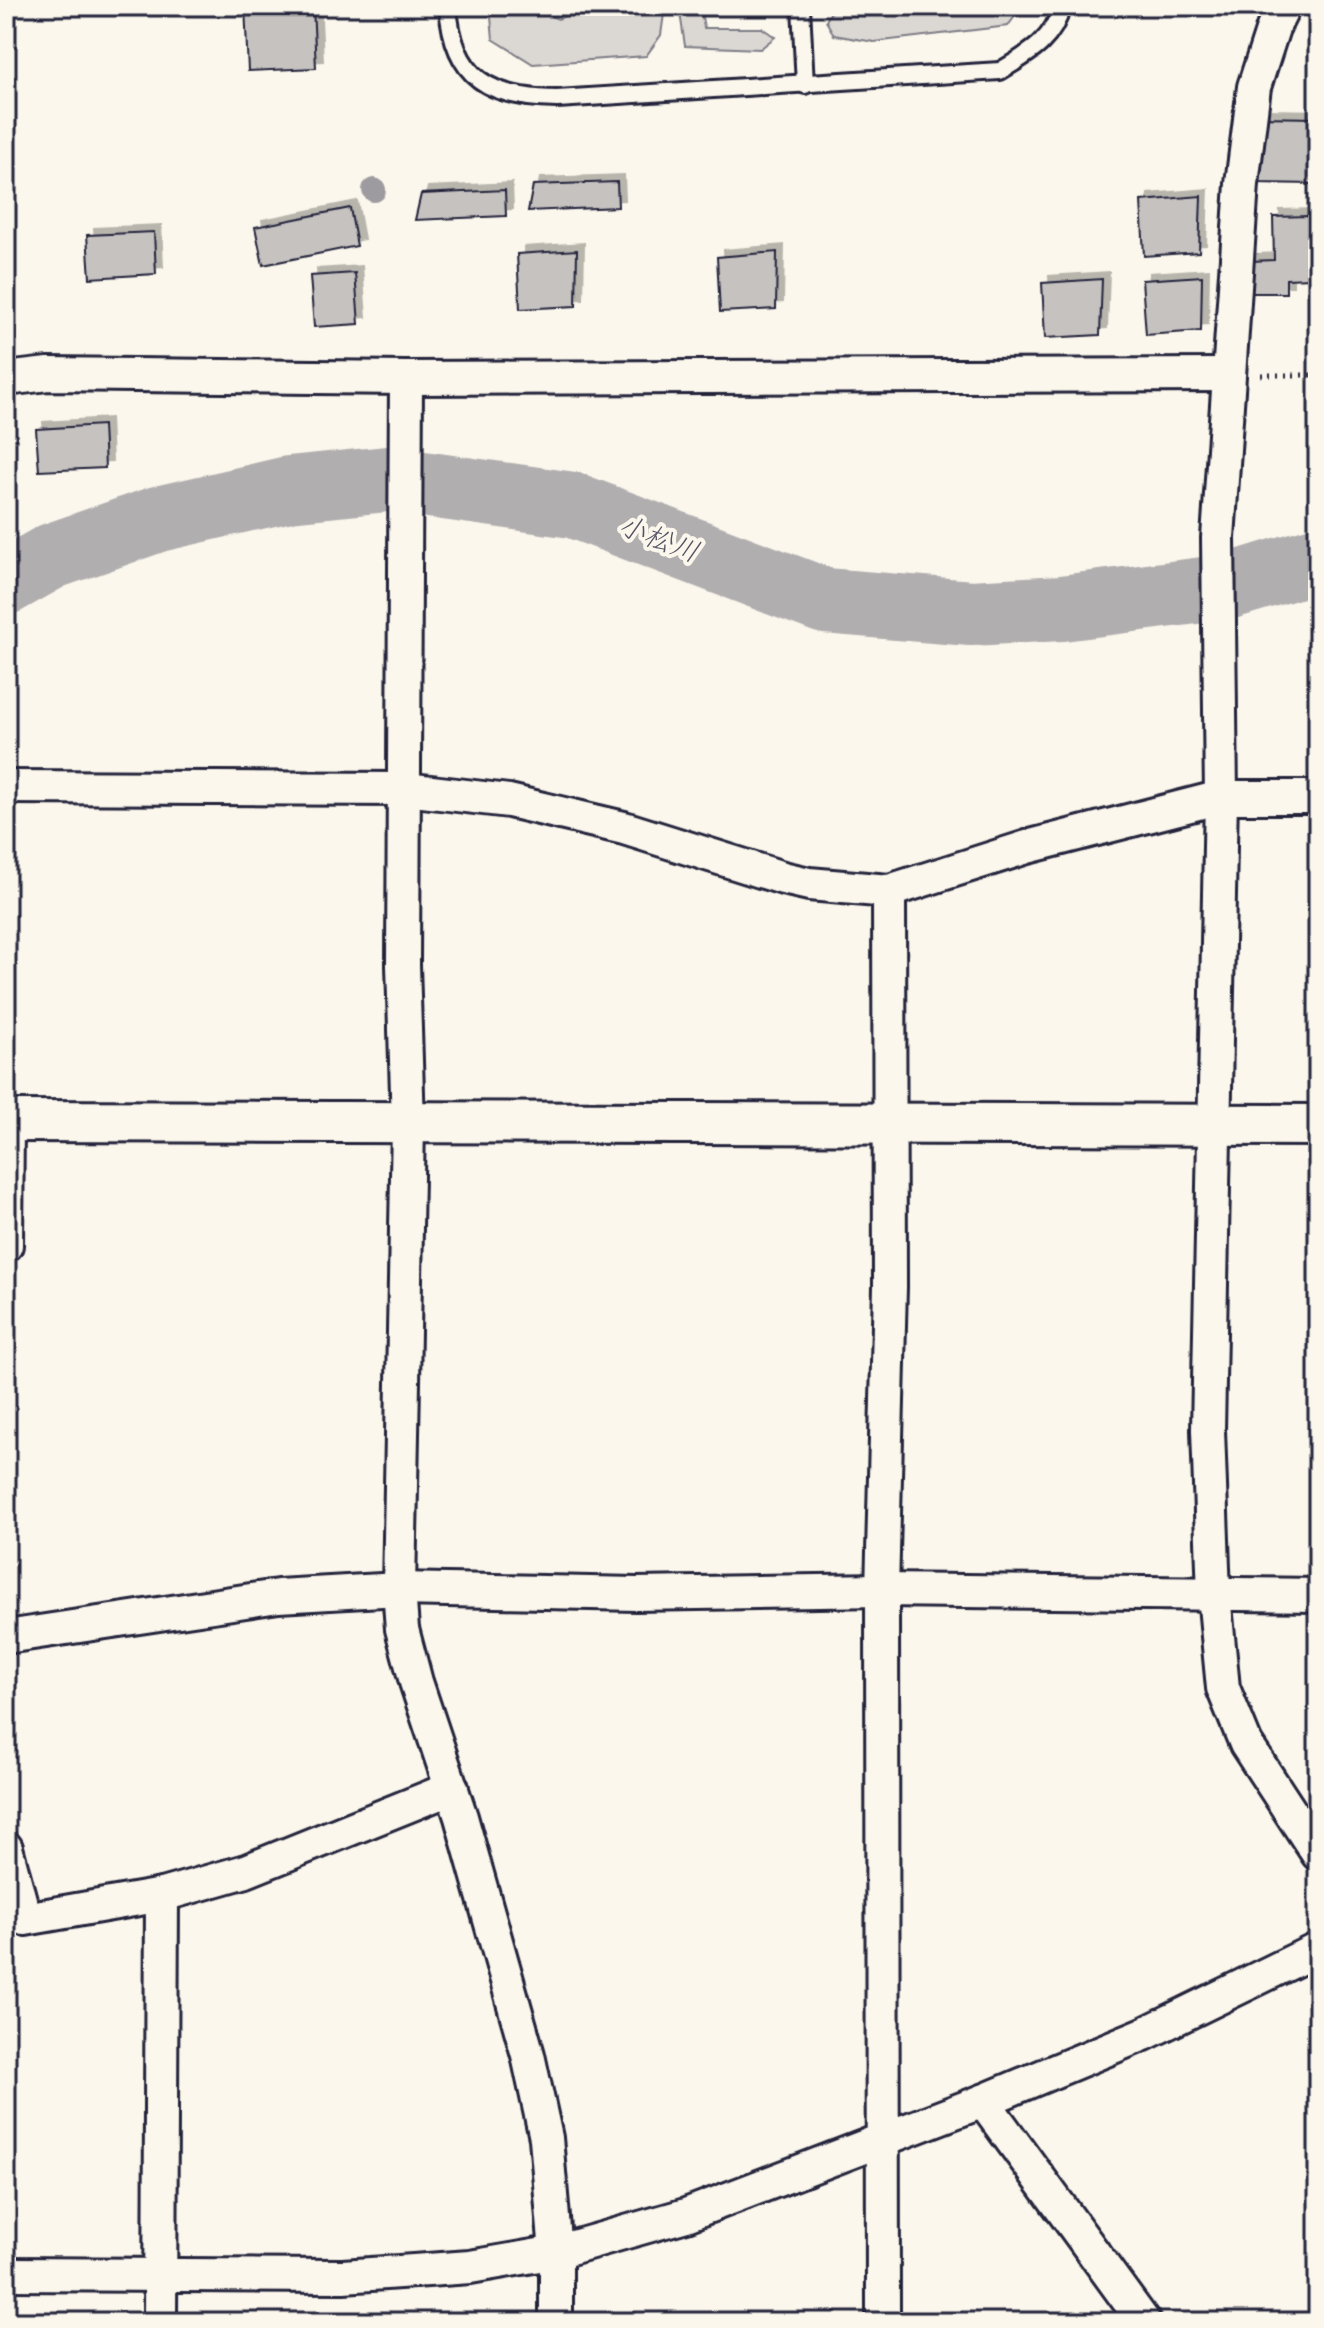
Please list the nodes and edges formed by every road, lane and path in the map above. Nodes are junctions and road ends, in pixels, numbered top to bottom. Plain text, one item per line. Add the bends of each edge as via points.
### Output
1 (448, 6) edge
2 (801, 6) edge
3 (1062, 6) edge
4 (1284, 6) edge
5 (805, 85) junction
6 (1228, 375) junction
7 (1318, 375) edge
8 (406, 378) junction
9 (6, 379) edge
10 (6, 787) edge
11 (405, 789) junction
12 (1221, 797) junction
13 (1318, 797) edge
14 (889, 891) junction
15 (6, 1121) edge
16 (889, 1122) junction
17 (408, 1125) junction
18 (1214, 1125) junction
19 (1318, 1125) edge
20 (6, 1245) edge
21 (399, 1589) junction
22 (882, 1590) junction
23 (1214, 1595) junction
24 (1318, 1595) edge
25 (6, 1637) edge
26 (452, 1788) junction
27 (6, 1848) edge
28 (1318, 1854) edge
29 (162, 1895) junction
30 (1318, 1949) edge
31 (983, 2101) junction
32 (882, 2137) junction
33 (556, 2252) junction
34 (6, 2274) edge
35 (160, 2275) junction
36 (160, 2322) edge
37 (556, 2322) edge
38 (883, 2322) edge
39 (1144, 2322) edge

1 - 5 lane via 461,61 486,85 518,98
2 - 5 lane
3 - 5 lane via 1057,26 1038,49 1000,71
4 - 6 street via 1254,87
6 - 7 path
6 - 8 street
6 - 12 street via 1218,538
8 - 9 street via 48,374
8 - 11 street
10 - 11 street
11 - 14 street via 533,806 650,835 796,881
11 - 17 street
12 - 13 street
12 - 14 street via 1027,847
12 - 18 street
14 - 16 street
15 - 17 street
15 - 20 street
16 - 17 street
16 - 18 street
16 - 22 street
17 - 21 street
18 - 19 street
18 - 23 street via 1208,1430
21 - 22 street via 636,1594
21 - 25 street via 278,1596
21 - 26 street via 402,1629 416,1682
22 - 23 street
22 - 32 street
23 - 24 street
23 - 28 street via 1223,1688 1246,1744
26 - 29 street via 246,1871
26 - 33 street via 528,2055 546,2138
27 - 29 street via 25,1919
29 - 35 street
30 - 31 street via 1144,2034
31 - 32 street
31 - 39 street
32 - 33 street via 686,2215
32 - 38 street
33 - 35 street via 470,2267 343,2276
33 - 37 street
34 - 35 street
35 - 36 street

